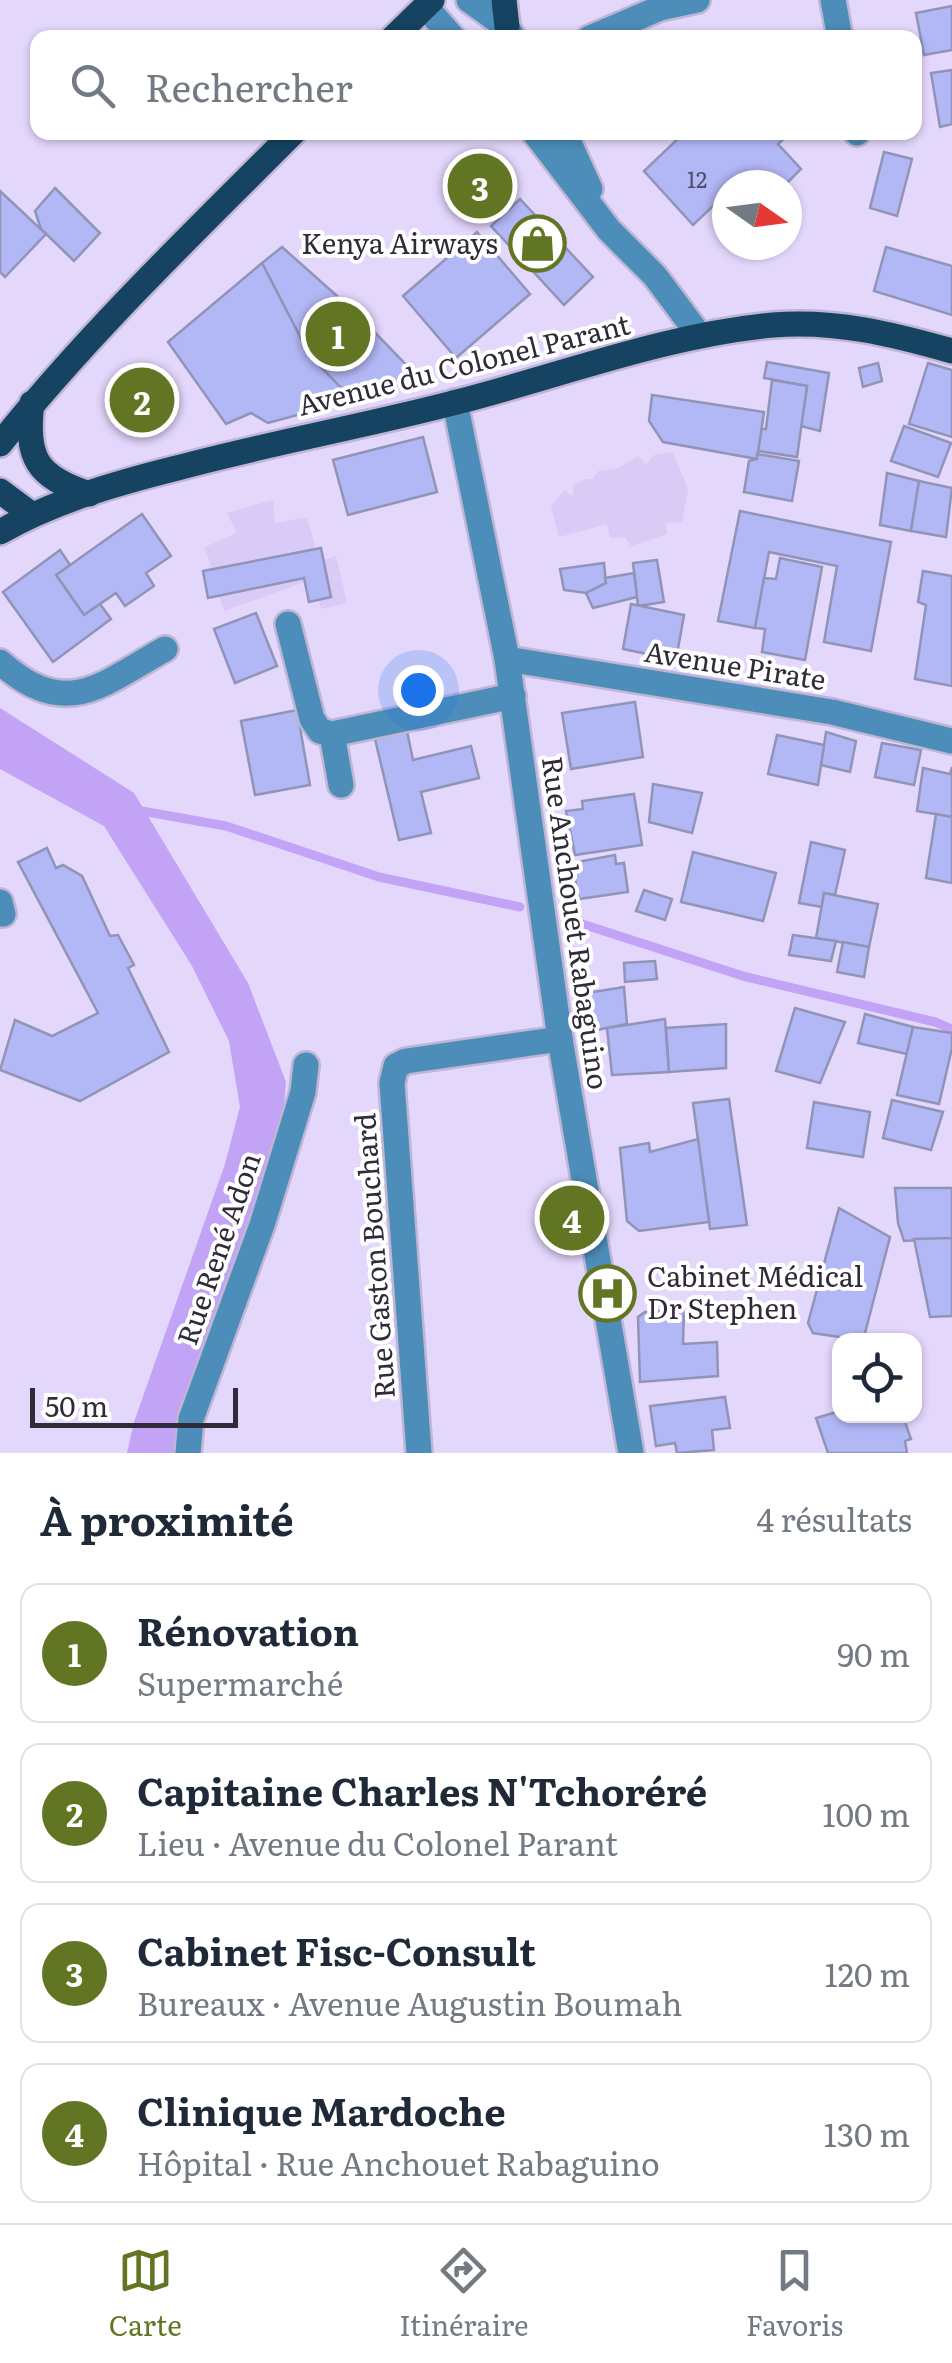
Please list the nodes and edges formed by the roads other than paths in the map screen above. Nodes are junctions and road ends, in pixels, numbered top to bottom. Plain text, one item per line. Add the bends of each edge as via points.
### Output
1 (469, 0) edge
2 (504, 0) edge
3 (697, 0) edge
4 (833, 0) edge
5 (429, 4) edge
6 (401, 30) edge
7 (447, 30) edge
8 (507, 30) edge
9 (510, 30) edge
10 (609, 30) edge
11 (839, 30) edge
12 (286, 140) edge
13 (540, 140) edge
14 (568, 140) edge
15 (609, 230) junction
16 (699, 335) junction
17 (952, 350) edge
18 (455, 402) junction
19 (32, 404) junction
20 (0, 444) edge
21 (0, 491) edge
22 (89, 494) junction
23 (30, 514) junction
24 (0, 532) edge
25 (288, 624) dead end
26 (165, 649) dead end
27 (508, 658) junction
28 (0, 662) edge
29 (513, 696) junction
30 (332, 734) junction
31 (952, 740) edge
32 (341, 785) dead end
33 (560, 1039) junction
34 (306, 1065) dead end
35 (188, 1453) edge
36 (419, 1453) edge
37 (630, 1453) edge

1 - 8 street
2 - 9 main road
3 - 10 street
4 - 11 street
5 - 6 main road
5 - 7 street
12 - 19 main road
13 - 15 street
14 - 15 street
15 - 16 street
16 - 17 main road, Avenue du Colonel Parant via 825,323
16 - 18 main road, Avenue du Colonel Parant
18 - 22 main road, Avenue du Colonel Parant
18 - 27 street, Rue Anchouet Rabaguino
19 - 20 main road
19 - 22 main road via 34,457 50,478
21 - 23 main road
22 - 23 main road, Avenue du Colonel Parant
23 - 24 main road, Avenue du Colonel Parant
25 - 30 street via 312,719
26 - 28 street via 90,691 70,695 18,678
27 - 29 street, Rue Anchouet Rabaguino
27 - 31 street, Avenue Pirate via 832,712
29 - 30 street
29 - 33 street, Rue Anchouet Rabaguino
30 - 32 street
33 - 36 street, Rue Gaston Bouchard via 396,1066 392,1083
33 - 37 street, Rue Anchouet Rabaguino
34 - 35 street, Rue René Adon via 262,1225 192,1419

